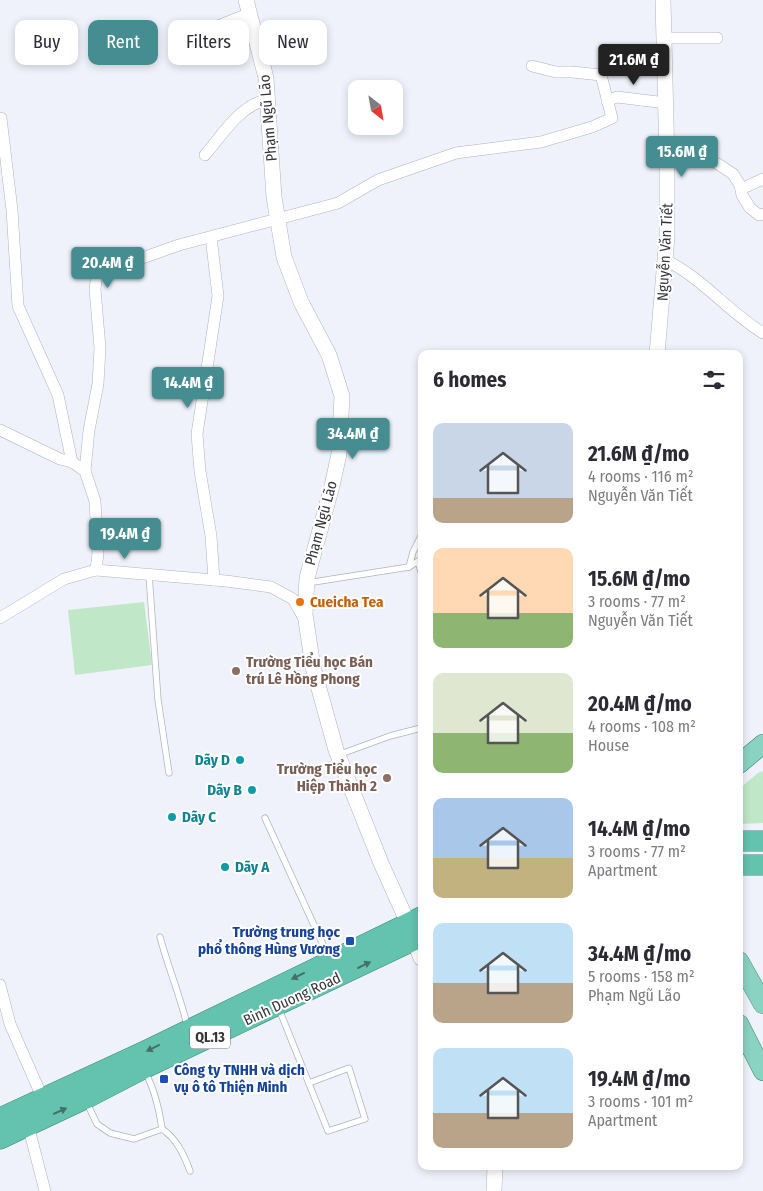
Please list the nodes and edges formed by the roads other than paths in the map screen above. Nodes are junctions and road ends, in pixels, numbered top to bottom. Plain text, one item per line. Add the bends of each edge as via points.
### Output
1 (664, 0) edge
2 (248, 7) edge
3 (222, 20) edge
4 (664, 38) junction
5 (717, 38) dead end
6 (532, 66) dead end
7 (268, 100) junction
8 (608, 101) junction
9 (666, 102) junction
10 (2, 118) dead end
11 (667, 154) junction
12 (205, 156) dead end
13 (763, 179) edge
14 (741, 189) junction
15 (763, 214) edge
16 (278, 220) junction
17 (212, 237) junction
18 (665, 260) junction
19 (763, 333) edge
20 (657, 350) edge
21 (0, 430) edge
22 (72, 462) junction
23 (85, 471) junction
24 (418, 541) edge
25 (418, 562) edge
26 (409, 567) junction
27 (96, 570) junction
28 (149, 575) junction
29 (214, 580) junction
30 (306, 583) junction
31 (0, 618) edge
32 (306, 623) junction
33 (418, 729) edge
34 (763, 744) edge
35 (338, 756) junction
36 (743, 761) edge
37 (169, 773) dead end
38 (265, 818) dead end
39 (743, 841) edge
40 (763, 841) edge
41 (417, 935) edge
42 (160, 937) dead end
43 (330, 960) junction
44 (743, 968) edge
45 (0, 985) edge
46 (763, 1004) edge
47 (278, 1005) junction
48 (3, 1012) edge
49 (189, 1030) junction
50 (743, 1032) edge
51 (143, 1069) junction
52 (763, 1071) edge
53 (309, 1083) junction
54 (43, 1099) junction
55 (85, 1099) junction
56 (0, 1118) edge
57 (28, 1125) junction
58 (162, 1129) junction
59 (0, 1139) edge
60 (495, 1170) edge
61 (190, 1171) dead end
62 (45, 1191) edge
63 (494, 1191) edge

1 - 4 street, Nguyễn Văn Tiết
2 - 3 street
2 - 7 street, Phạm Ngũ Lão via 266,78
4 - 5 street
4 - 9 street, Nguyễn Văn Tiết
6 - 8 street via 556,72 601,75
7 - 12 street via 257,102 244,111
7 - 16 street, Phạm Ngũ Lão
8 - 9 street via 617,97
8 - 16 street via 612,118 592,127 541,142 456,153 378,180 338,203
9 - 11 street, Nguyễn Văn Tiết
10 - 22 street via 18,306 58,395
11 - 14 street via 703,158 718,164 733,174
11 - 18 street, Nguyễn Văn Tiết
13 - 14 street
14 - 15 street via 750,208 759,215
16 - 17 street
16 - 30 street, Phạm Ngũ Lão via 284,257 301,302 329,356 342,396 339,454
17 - 23 street via 97,274 98,384
17 - 29 street via 218,296 197,434
18 - 19 street via 702,284
18 - 20 street, Nguyễn Văn Tiết
21 - 22 street
22 - 23 street
23 - 27 street via 95,501
24 - 26 lane
25 - 26 lane
26 - 30 lane
27 - 28 street
27 - 31 street via 64,579
28 - 29 street
28 - 37 lane via 158,700
29 - 32 street via 271,587 293,599
30 - 32 street, Phạm Ngũ Lão
32 - 35 street, Phạm Ngũ Lão via 313,667
33 - 35 lane
34 - 36 main road
35 - 41 street, Phạm Ngũ Lão via 381,863
38 - 43 lane
39 - 40 highway
41 - 43 highway, Binh Duong Road / QL.13
47 -> 41 highway, Binh Duong Road / QL.13
42 - 49 lane
43 -> 49 highway, Binh Duong Road / QL.13
44 - 46 main road
45 - 48 street
47 - 51 highway, Binh Duong Road / QL.13
47 - 53 lane
48 - 54 street
49 -> 54 highway, Binh Duong Road / QL.13
50 - 52 main road
51 - 55 highway, Binh Duong Road / QL.13
51 - 58 lane via 159,1106
53 - 53 lane via 328,1131 365,1119 349,1068
54 - 56 highway, Binh Duong Road / QL.13
57 -> 55 highway, Binh Duong Road / QL.13
55 - 58 lane via 97,1124 110,1133 134,1139
57 - 59 highway, Binh Duong Road / QL.13
57 - 62 street
58 - 61 lane via 172,1135
60 - 63 street

